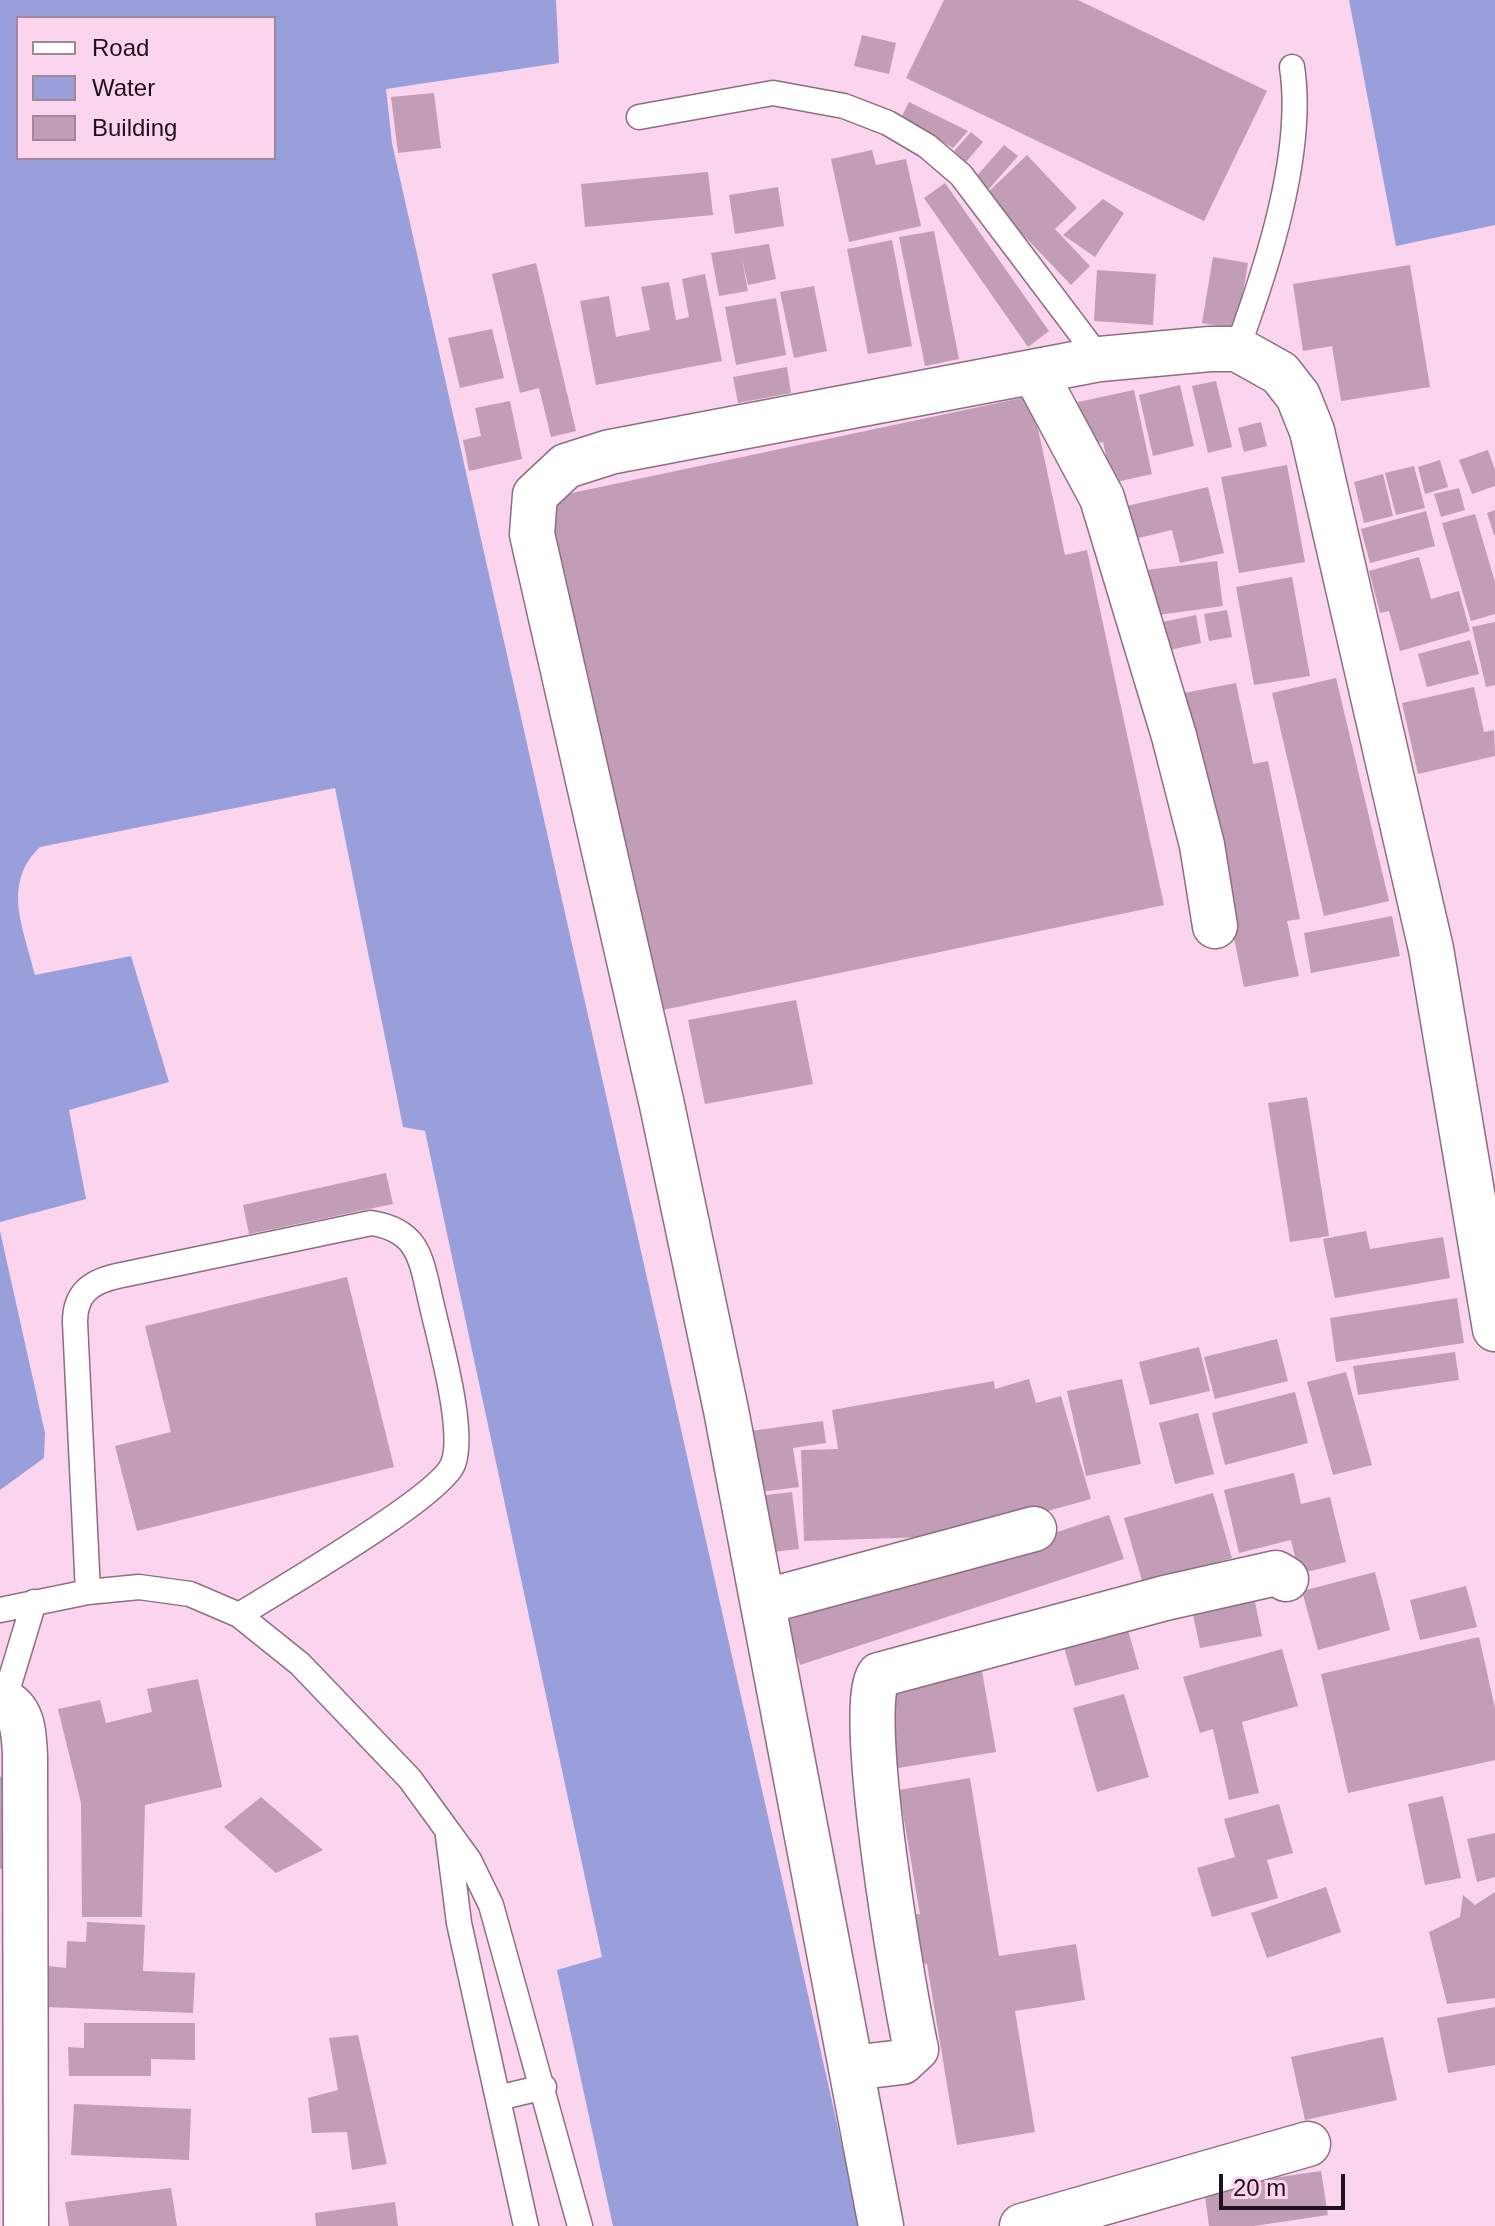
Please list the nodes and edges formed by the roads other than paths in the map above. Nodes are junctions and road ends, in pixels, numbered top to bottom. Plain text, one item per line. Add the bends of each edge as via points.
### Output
1 (1292, 67) dead end
2 (639, 117) dead end
3 (1237, 349) junction
4 (1100, 359) junction
5 (1035, 373) junction
6 (1215, 926) dead end
7 (1495, 1329) edge
8 (1034, 1529) dead end
9 (1286, 1579) dead end
10 (88, 1592) junction
11 (34, 1602) junction
12 (763, 1602) junction
13 (0, 1610) edge
14 (239, 1615) junction
15 (2, 1700) edge
16 (448, 1836) junction
17 (852, 2068) junction
18 (544, 2087) junction
19 (498, 2098) junction
20 (1308, 2144) dead end
21 (13, 2153) edge
22 (26, 2226) edge
23 (526, 2226) edge
24 (580, 2226) edge
25 (881, 2226) edge
26 (1022, 2226) edge

1 - 3 lane via 1297,101 1292,155
2 - 4 lane via 773,93 844,106 888,123 961,175
3 - 4 street
3 - 7 street via 1280,373 1298,396 1312,431 1431,949
4 - 5 street
5 - 6 street via 1102,498 1178,750
5 - 12 street via 610,452 566,466 535,495 532,534 662,1105
8 - 12 street
9 - 17 street via 1276,1573 1165,1598 879,1675 872,1683 871,1708 878,1789 901,1979 916,2049 902,2062
10 - 11 lane
10 - 14 lane via 139,1587 190,1594
10 - 14 lane via 75,1322 75,1305 84,1292 96,1281 132,1273 371,1223 394,1226 409,1238 424,1274 449,1378 457,1445 454,1463 444,1480 404,1510
11 - 13 lane
11 - 15 lane
12 - 17 street
14 - 16 lane via 300,1664 410,1779
15 - 21 street via 17,1711 25,1756
16 - 18 lane via 469,1860 491,1905
16 - 19 lane via 459,1923
17 - 25 street
18 - 19 lane
18 - 24 lane
19 - 23 lane
20 - 26 street
21 - 22 street

